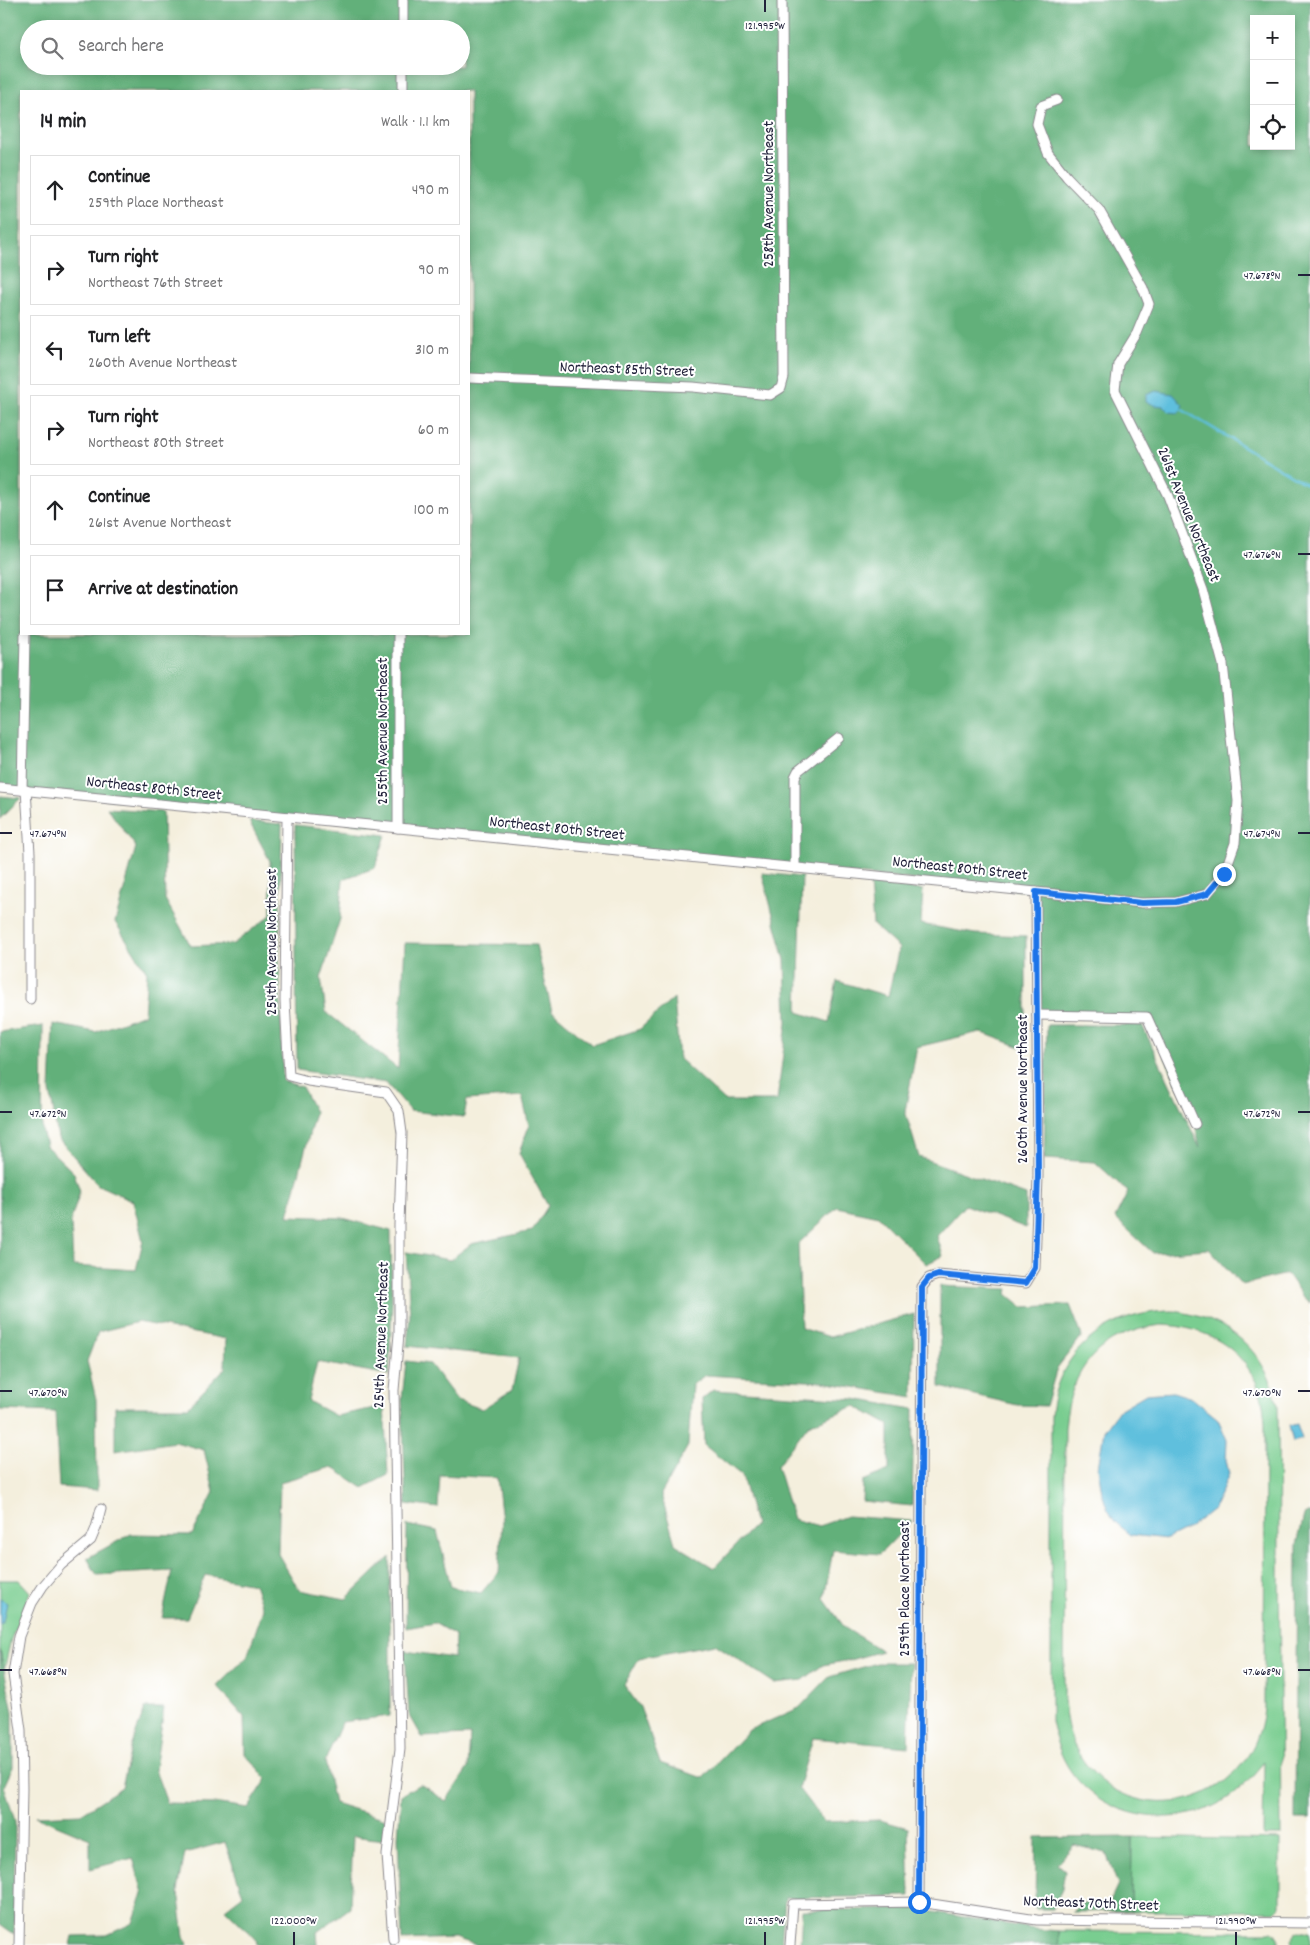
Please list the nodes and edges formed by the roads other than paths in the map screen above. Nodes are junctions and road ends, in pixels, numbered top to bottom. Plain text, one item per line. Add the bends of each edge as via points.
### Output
1 (403, 0) edge
2 (782, 0) edge
3 (403, 20) edge
4 (403, 75) edge
5 (403, 90) edge
6 (1057, 100) dead end
7 (470, 378) edge
8 (781, 388) joint
9 (25, 635) edge
10 (398, 635) edge
11 (839, 738) dead end
12 (0, 788) edge
13 (24, 790) junction
14 (287, 817) junction
15 (398, 828) junction
16 (795, 868) junction
17 (1036, 892) junction
18 (1111, 901) joint
19 (30, 999) dead end
20 (1037, 1015) junction
21 (1195, 1124) dead end
22 (929, 1278) joint
23 (101, 1509) dead end
24 (919, 1902) junction
25 (1310, 1922) edge
26 (393, 1939) dead end
27 (20, 1945) edge
28 (790, 1945) edge

1 - 3 street
2 - 8 street, 258th Avenue Northeast via 784,377
4 - 5 street
6 - 18 street, 261st Avenue Northeast via 1041,106 1037,124 1048,153 1099,210 1144,288 1149,304 1137,333 1118,364 1115,390 1168,496 1203,589 1223,664 1238,801 1235,843 1224,874 1207,894 1176,902
7 - 8 street, Northeast 85th Street via 693,387 770,395
9 - 13 street
10 - 15 street, 255th Avenue Northeast
11 - 16 street via 794,777
12 - 13 street, Northeast 80th Street
13 - 14 street, Northeast 80th Street
13 - 19 street via 30,853
14 - 15 street, Northeast 80th Street
14 - 26 street, 254th Avenue Northeast via 285,1001 290,1076 386,1092 399,1111 402,1133 399,1334 394,1390 400,1750 387,1855
15 - 16 street, Northeast 80th Street
16 - 17 street, Northeast 80th Street
17 - 18 street, Northeast 80th Street
17 - 20 street, 260th Avenue Northeast
20 - 21 street via 1147,1017
20 - 22 street, 260th Avenue Northeast via 1035,1268 1026,1283 938,1275
22 - 24 street, 259th Place Northeast via 922,1287
23 - 27 street via 90,1540 43,1586 32,1603 19,1636 13,1674 21,1730
24 - 25 street, Northeast 70th Street via 1038,1920
24 - 28 street, Northeast 70th Street via 793,1904

